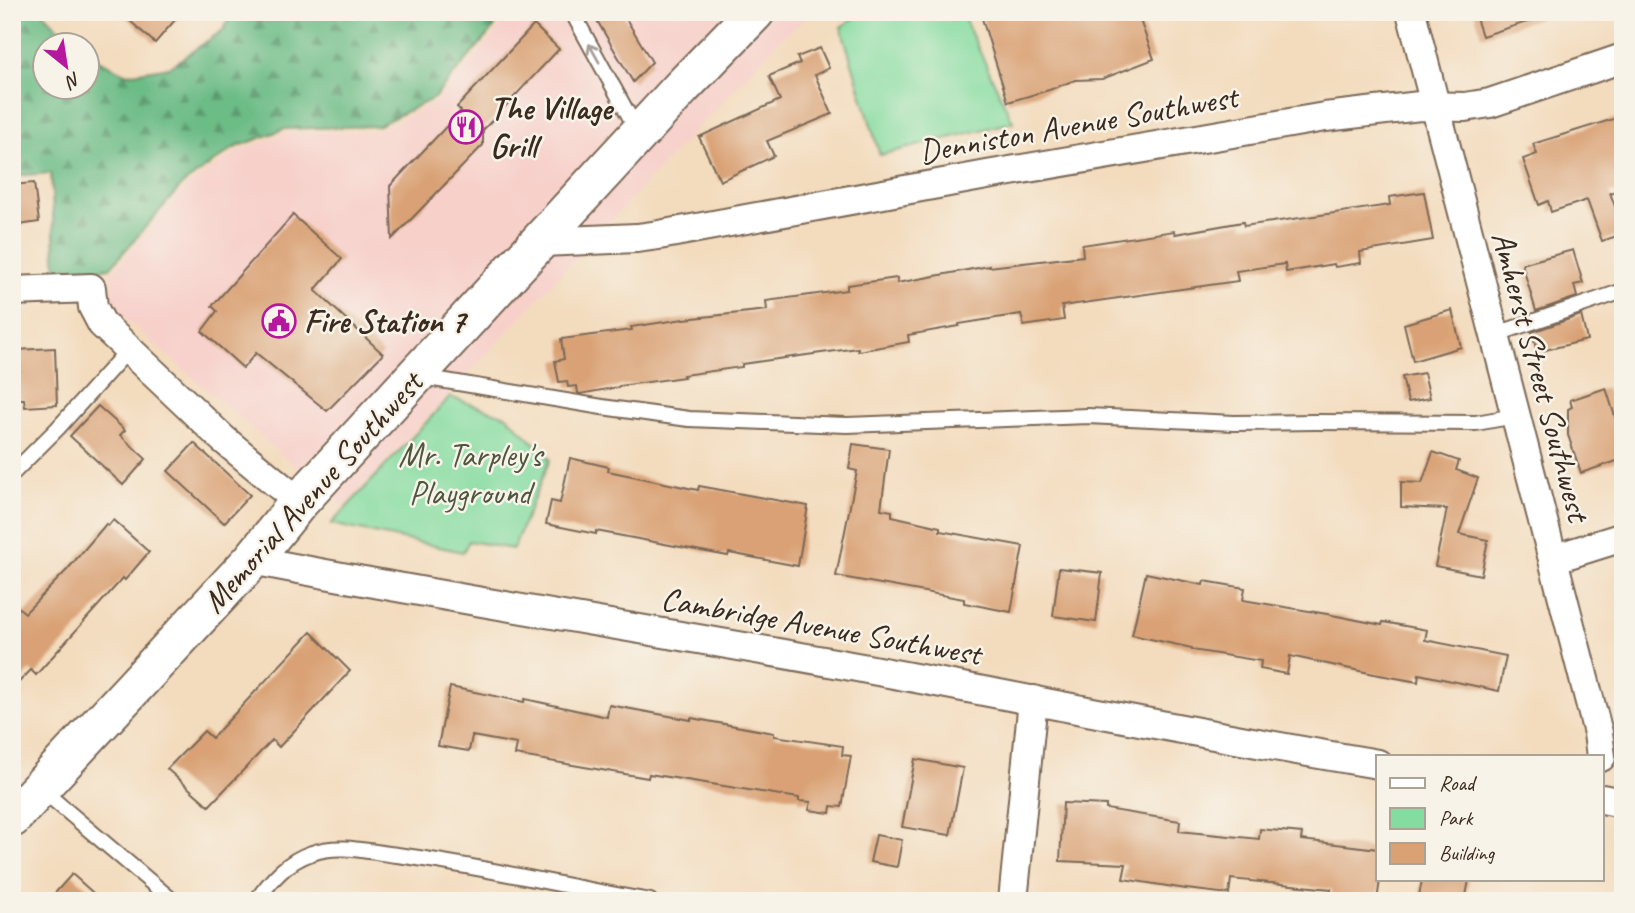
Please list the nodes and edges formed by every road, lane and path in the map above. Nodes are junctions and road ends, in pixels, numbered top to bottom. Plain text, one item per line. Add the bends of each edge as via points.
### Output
1 (572, 12) edge
2 (755, 12) edge
3 (1411, 12) edge
4 (1623, 58) edge
5 (1435, 106) junction
6 (639, 134) junction
7 (541, 242) junction
8 (12, 291) edge
9 (1623, 291) edge
10 (1494, 335) junction
11 (128, 350) junction
12 (416, 376) junction
13 (1515, 416) junction
14 (12, 474) edge
15 (299, 502) junction
16 (1623, 537) edge
17 (1553, 559) junction
18 (252, 560) junction
19 (1033, 700) junction
20 (1601, 755) edge
21 (1376, 764) edge
22 (40, 788) junction
23 (1604, 799) edge
24 (1623, 803) edge
25 (12, 818) edge
26 (173, 901) edge
27 (257, 901) edge
28 (650, 901) edge
29 (1013, 901) edge

6 -> 1 lane
2 - 6 main road, Memorial Avenue Southwest
3 - 5 street, Amherst Street Southwest
4 - 5 street, Denniston Avenue Southwest via 1490,103
5 - 7 street, Denniston Avenue Southwest via 1325,117 659,236
5 - 10 street, Amherst Street Southwest
6 - 7 main road, Memorial Avenue Southwest
7 - 12 main road, Memorial Avenue Southwest
8 - 11 street via 91,288 93,307 102,324
9 - 10 lane
10 - 13 street, Amherst Street Southwest
11 - 14 lane
11 - 15 street
12 - 13 lane via 702,420 847,425 1087,416 1234,423 1476,424
12 - 15 main road, Memorial Avenue Southwest
13 - 17 street, Amherst Street Southwest
15 - 18 main road, Memorial Avenue Southwest
16 - 17 street
17 - 20 street, Amherst Street Southwest
18 - 19 street, Cambridge Avenue Southwest
18 - 22 main road, Memorial Avenue Southwest
19 - 21 street, Cambridge Avenue Southwest
19 - 29 street
22 - 25 main road, Memorial Avenue Southwest
22 - 26 lane
23 - 24 street
27 - 28 lane via 289,864 338,847 440,861

